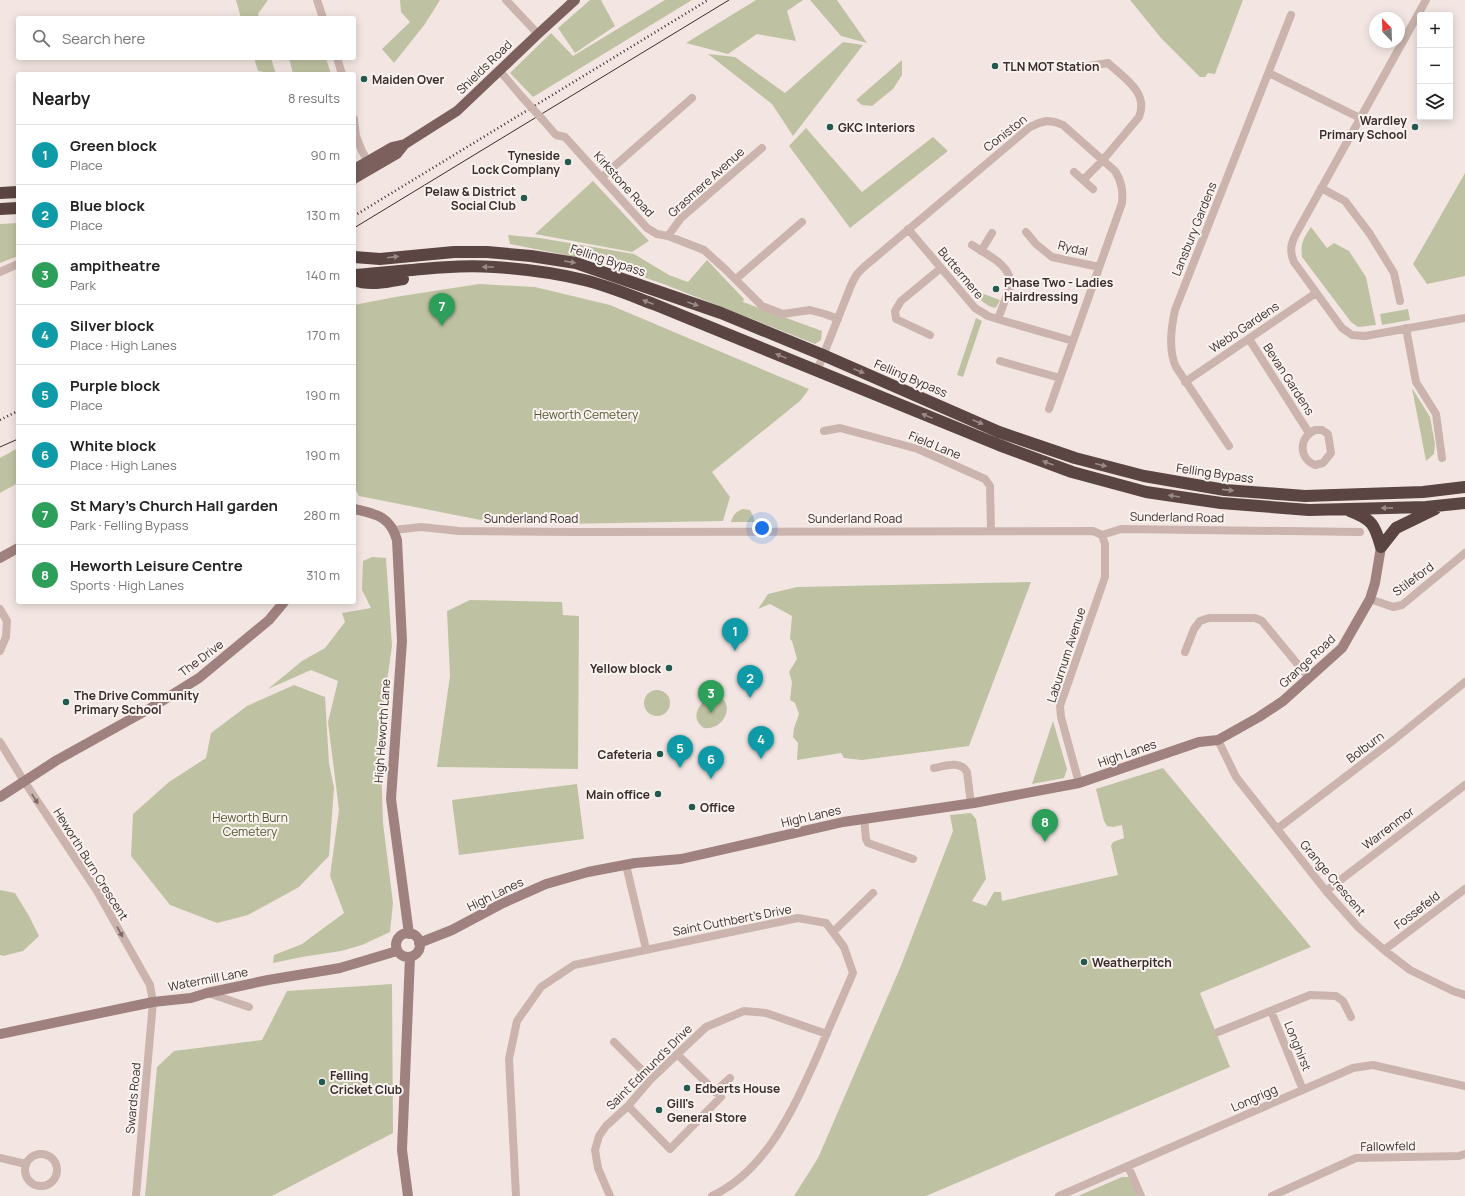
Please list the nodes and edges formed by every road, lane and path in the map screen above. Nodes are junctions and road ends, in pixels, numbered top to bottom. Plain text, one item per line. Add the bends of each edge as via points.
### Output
1 (317, 0) edge
2 (506, 0) edge
3 (575, 0) edge
4 (1426, 0) edge
5 (1291, 15) dead end
6 (322, 16) edge
7 (538, 34) junction
8 (338, 60) edge
9 (1069, 69) dead end
10 (499, 70) junction
11 (341, 72) edge
12 (1269, 73) junction
13 (692, 98) dead end
14 (1360, 118) junction
15 (356, 136) edge
16 (762, 148) dead end
17 (1103, 160) junction
18 (369, 165) junction
19 (356, 168) edge
20 (1074, 172) dead end
21 (356, 177) edge
22 (602, 177) junction
23 (1083, 180) junction
24 (1321, 188) junction
25 (1093, 189) dead end
26 (16, 192) edge
27 (0, 193) edge
28 (16, 208) edge
29 (0, 209) edge
30 (802, 222) dead end
31 (908, 229) junction
32 (1026, 232) dead end
33 (992, 233) dead end
34 (668, 236) junction
35 (972, 245) dead end
36 (981, 251) junction
37 (356, 258) edge
38 (16, 265) edge
39 (1099, 267) junction
40 (941, 268) junction
41 (0, 272) edge
42 (357, 275) edge
43 (736, 279) junction
44 (1316, 293) junction
45 (1400, 301) dead end
46 (1465, 318) edge
47 (838, 319) junction
48 (998, 319) junction
49 (1406, 328) junction
50 (930, 336) dead end
51 (1249, 339) junction
52 (1073, 341) junction
53 (823, 355) junction
54 (1000, 362) dead end
55 (817, 370) junction
56 (1060, 378) junction
57 (1185, 382) junction
58 (1049, 409) dead end
59 (824, 431) dead end
60 (1309, 433) junction
61 (1229, 446) dead end
62 (1442, 458) dead end
63 (1465, 487) edge
64 (1465, 503) edge
65 (1442, 506) junction
66 (1345, 509) junction
67 (356, 510) edge
68 (394, 530) junction
69 (991, 530) junction
70 (1360, 532) dead end
71 (1102, 535) junction
72 (1381, 547) junction
73 (16, 549) edge
74 (1465, 553) edge
75 (0, 558) edge
76 (1370, 599) junction
77 (282, 604) edge
78 (0, 609) edge
79 (0, 651) edge
80 (1186, 652) dead end
81 (1309, 678) junction
82 (1465, 682) edge
83 (1218, 740) junction
84 (0, 742) edge
85 (934, 768) dead end
86 (24, 781) junction
87 (1079, 783) junction
88 (1465, 785) edge
89 (0, 797) edge
90 (971, 804) junction
91 (864, 818) junction
92 (1277, 829) junction
93 (913, 859) dead end
94 (626, 865) junction
95 (1465, 889) edge
96 (1326, 891) junction
97 (873, 893) dead end
98 (833, 932) junction
99 (409, 934) junction
100 (419, 943) junction
101 (646, 949) junction
102 (397, 950) junction
103 (1384, 950) junction
104 (410, 957) junction
105 (207, 992) junction
106 (1465, 994) edge
107 (154, 1002) junction
108 (249, 1007) dead end
109 (1272, 1011) junction
110 (1350, 1017) dead end
111 (1218, 1032) dead end
112 (0, 1034) edge
113 (827, 1034) junction
114 (614, 1042) dead end
115 (677, 1054) junction
116 (730, 1078) dead end
117 (651, 1079) junction
118 (1465, 1086) edge
119 (1303, 1090) junction
120 (715, 1092) junction
121 (628, 1106) junction
122 (1465, 1154) edge
123 (0, 1158) edge
124 (26, 1164) dead end
125 (1128, 1166) junction
126 (136, 1196) edge
127 (408, 1196) edge
128 (516, 1196) edge
129 (610, 1196) edge
130 (712, 1196) edge
131 (1059, 1196) edge
132 (1141, 1196) edge
133 (1272, 1196) edge

1 - 6 street
2 - 7 street
3 - 7 main road, Shields Road
4 - 14 street
5 - 12 street, Lansbury Gardens
7 - 10 main road, Shields Road
8 - 11 street
9 - 17 street via 1108,63 1136,89 1140,96 1142,109 1139,117
10 - 18 main road, Shields Road via 457,111 405,144 396,154
10 - 22 street, Kirkstone Road, bridge via 556,134 565,137
12 - 14 street
12 - 57 street, Lansbury Gardens via 1175,310 1171,353
13 - 22 street
14 - 24 street
15 - 18 street
16 - 34 street, Grasmere Avenue via 681,218
17 - 23 street
17 - 31 street, Coniston via 1063,125 1047,121 1039,123 1030,127
17 - 39 street, Coniston via 1120,178 1123,194
18 - 19 main road
18 - 21 main road
20 - 23 street
22 - 34 street, Kirkstone Road via 647,228 657,234
23 - 25 street
24 - 44 street via 1293,239 1290,250 1294,262
24 - 45 street via 1345,201 1370,234 1394,273
26 - 27 highway
28 - 29 highway
30 - 43 street
31 - 40 street, Buttermere
31 - 47 street, Coniston via 857,274
32 - 39 street, Rydal via 1052,257
33 - 36 street
34 - 43 street, Kirkstone Road via 704,250
35 - 36 street
36 - 48 street via 1005,267 1011,278
37 -> 53 highway, Felling Bypass via 380,259 454,252 487,252 576,263 721,314
38 - 41 street
39 - 52 street, Coniston
40 - 48 street, Buttermere via 974,308
40 - 50 street via 901,301 895,311 896,318
55 -> 42 highway via 649,302 584,280 550,273 493,267
43 - 47 street, Kirkstone Road via 762,306 783,314 810,310
44 - 49 street via 1342,328 1352,335 1365,336
44 - 51 street, Webb Gardens
46 - 49 street
47 - 53 street, Coniston
48 - 52 street, Buttermere
49 - 62 street via 1416,382 1436,414
51 - 57 street, Webb Gardens
51 - 60 street, Bevan Gardens
52 - 56 street, Coniston
53 - 55 street, Coniston
53 -> 63 highway, Felling Bypass via 999,432 1075,458 1144,476 1225,490 1305,496 1423,492
54 - 56 street
66 -> 55 highway via 1309,510 1221,503 1138,490 1072,472 999,445
56 - 58 street, Coniston
57 - 61 street, Lansbury Gardens
59 - 69 street, Field Lane via 840,428 918,449 985,479 990,486
60 - 60 street, Bevan Gardens via 1322,430 1328,434 1331,453 1319,465 1311,464 1303,454 1305,439
64 - 65 highway
65 -> 66 highway
65 - 72 highway via 1396,528
66 - 72 highway via 1363,516 1374,525
67 - 68 street via 382,517
68 - 69 street, Sunderland Road via 421,527 459,531 576,532
68 - 99 street, High Heworth Lane via 398,540 402,641 391,799
69 - 71 street, Sunderland Road via 1094,531
70 - 71 street, Sunderland Road via 1121,529
71 - 87 street, Laburnum Avenue via 1105,544 1105,577 1060,706
72 - 76 street, Grange Road
73 - 75 street
74 - 76 street, Stileford via 1402,605 1393,607
76 - 81 street, Grange Road via 1342,648
77 - 86 street, The Drive via 269,620 199,678
78 - 79 street via 7,621 6,637
80 - 81 street via 1194,629 1200,621 1209,618 1255,618 1262,621
81 - 83 street, Grange Road via 1283,701
82 - 92 street, Bolburn
83 - 87 street, High Lanes via 1199,742
83 - 92 street, Grange Crescent via 1236,777
84 - 86 street, Heworth Burn Crescent
85 - 90 street via 957,764 965,768
86 - 89 street, The Drive
86 -> 107 street, Heworth Burn Crescent via 97,891 150,985
87 - 90 street, High Lanes
88 - 96 street, Warrenmor
90 - 91 street, High Lanes
91 - 93 street via 868,843
91 - 94 street, High Lanes via 681,859
92 - 96 street, Grange Crescent
94 - 100 street, High Lanes via 546,884 452,930
94 - 101 street
95 - 103 street, Fossefeld
96 - 103 street, Grange Crescent via 1358,927
97 - 98 street
98 - 101 street, Saint Cuthbert's Drive via 826,922 798,918
98 - 113 street, Saint Cuthbert's Drive via 844,947 853,973
99 - 100 street via 417,938
99 - 102 street via 398,939
100 - 104 street via 417,952
101 - 128 street, Saint Cuthbert's Drive via 574,965 541,987 517,1021 509,1059
102 - 104 street via 403,956
102 - 105 street, Watermill Lane via 340,968
103 - 106 street, Grange Crescent via 1410,970
104 - 127 street via 402,1150
105 - 107 street, Watermill Lane via 191,998
105 - 108 street
107 - 112 street, Watermill Lane
107 - 126 street, Swards Road
109 - 110 street, Longhirst via 1310,995 1336,996 1343,1001
109 - 111 street, Longhirst
109 - 119 street, Longhirst
113 - 115 street, Saint Edmund's Drive via 766,1013 744,1011 706,1027
113 - 130 street, Saint Cuthbert's Drive via 798,1099 775,1139 747,1173
114 - 117 street
115 - 117 street, Saint Edmund's Drive
115 - 120 street
116 - 120 street
117 - 121 street, Saint Edmund's Drive
118 - 119 street, Longrigg via 1373,1065 1353,1068
119 - 125 street, Longrigg
120 - 121 street via 720,1097 670,1149
121 - 129 street, Saint Edmund's Drive via 606,1126 599,1136 595,1150 598,1168
122 - 133 street, Fallowfeld via 1356,1158
123 - 124 street
125 - 131 street, Longrigg
125 - 132 street

